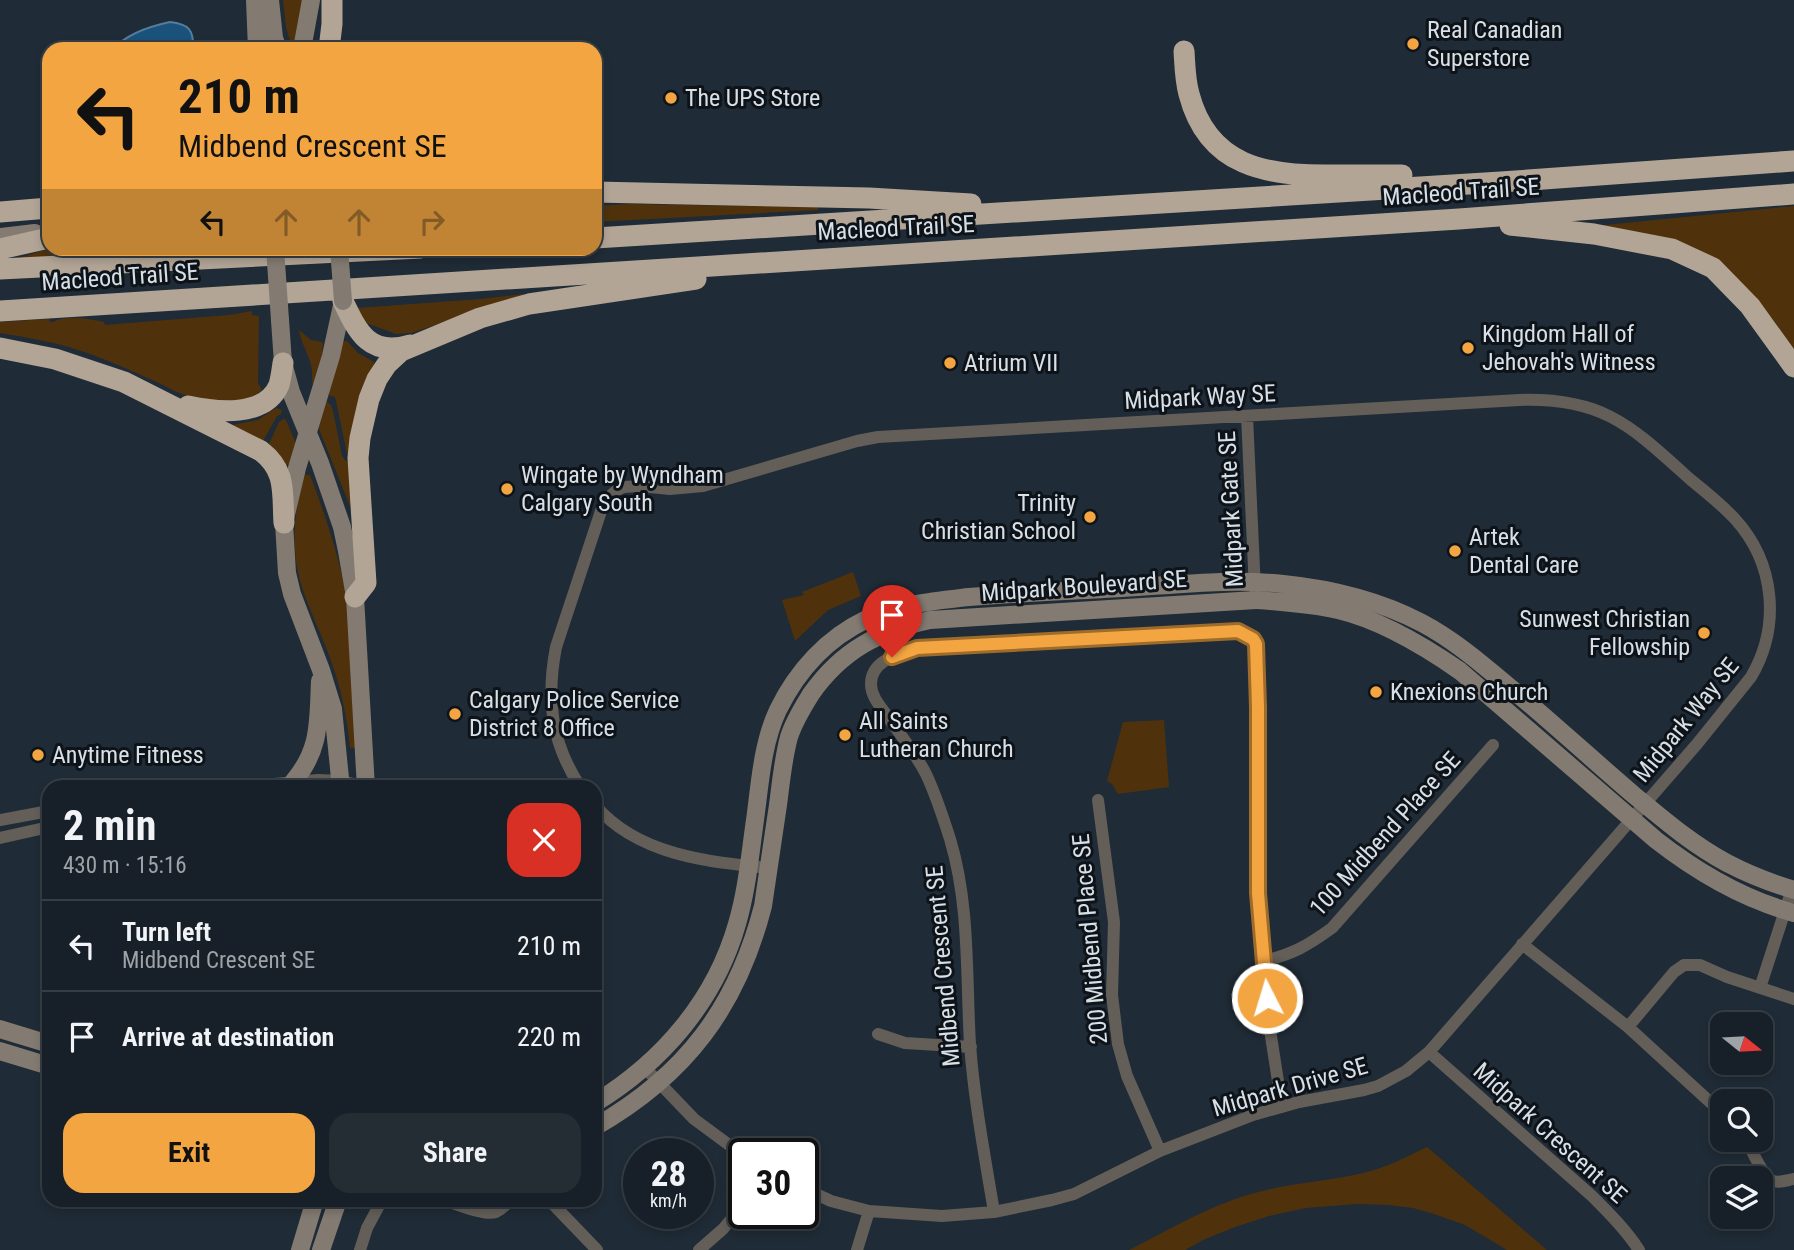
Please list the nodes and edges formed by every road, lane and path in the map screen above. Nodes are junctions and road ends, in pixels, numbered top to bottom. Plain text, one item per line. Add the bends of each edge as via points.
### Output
1 (255, 0) edge
2 (270, 0) edge
3 (311, 0) edge
4 (330, 0) edge
5 (257, 42) edge
6 (275, 42) edge
7 (303, 42) edge
8 (319, 42) edge
9 (330, 42) edge
10 (1184, 51) dead end
11 (1794, 161) edge
12 (1501, 182) junction
13 (602, 191) edge
14 (1794, 194) edge
15 (42, 209) edge
16 (1063, 210) junction
17 (0, 212) edge
18 (1459, 219) junction
19 (42, 233) edge
20 (0, 237) edge
21 (602, 238) edge
22 (42, 240) edge
23 (0, 249) edge
24 (261, 256) edge
25 (276, 256) edge
26 (340, 256) edge
27 (836, 257) junction
28 (0, 269) edge
29 (343, 301) junction
30 (0, 311) edge
31 (419, 343) junction
32 (0, 348) edge
33 (283, 363) junction
34 (1794, 367) edge
35 (156, 397) junction
36 (1247, 416) junction
37 (308, 433) junction
38 (284, 523) junction
39 (1255, 581) junction
40 (355, 597) junction
41 (1256, 600) junction
42 (321, 670) junction
43 (1493, 745) dead end
44 (295, 780) edge
45 (341, 780) edge
46 (365, 780) edge
47 (577, 780) edge
48 (1098, 800) dead end
49 (1645, 804) junction
50 (602, 811) edge
51 (42, 812) edge
52 (1631, 819) junction
53 (0, 820) edge
54 (42, 829) edge
55 (0, 838) edge
56 (748, 866) junction
57 (769, 868) junction
58 (1793, 890) edge
59 (1789, 912) edge
60 (1522, 944) junction
61 (1264, 961) junction
62 (1760, 988) junction
63 (1794, 999) edge
64 (1628, 1027) junction
65 (0, 1029) edge
66 (878, 1034) dead end
67 (42, 1042) edge
68 (971, 1047) junction
69 (0, 1051) edge
70 (1429, 1052) junction
71 (42, 1064) edge
72 (645, 1068) junction
73 (659, 1083) junction
74 (602, 1098) edge
75 (1710, 1102) edge
76 (1282, 1107) junction
77 (602, 1123) edge
78 (728, 1144) edge
79 (1160, 1152) junction
80 (1753, 1152) edge
81 (1794, 1179) edge
82 (819, 1195) edge
83 (313, 1207) edge
84 (336, 1207) edge
85 (347, 1207) edge
86 (378, 1207) edge
87 (468, 1207) edge
88 (502, 1207) edge
89 (556, 1207) edge
90 (869, 1211) junction
91 (994, 1212) junction
92 (728, 1223) edge
93 (323, 1243) edge
94 (300, 1250) edge
95 (360, 1250) edge
96 (597, 1250) edge
97 (699, 1250) edge
98 (857, 1250) edge
99 (1639, 1250) edge

1 - 5 street
2 - 6 street
3 - 7 street
4 - 8 street
4 - 9 highway
10 - 12 highway via 1186,83 1197,117 1216,145 1241,163 1300,176 1472,175
11 - 12 highway, Macleod Trail SE
12 - 16 highway, Macleod Trail SE
13 - 16 highway via 869,198
14 - 18 highway, Macleod Trail SE
15 - 17 highway
16 - 21 highway, Macleod Trail SE
18 - 27 highway, Macleod Trail SE
18 - 34 highway via 1594,234 1672,249 1713,268 1750,306
19 - 20 street
22 - 23 highway
24 - 28 highway, Macleod Trail SE
25 - 33 street, bridge
26 - 29 street, bridge
27 - 30 highway, Macleod Trail SE
27 - 31 highway via 529,304
29 - 31 highway via 357,330 375,346 400,349
29 - 37 street
31 - 40 highway via 387,364 363,420 358,458 366,583
32 - 35 highway via 76,366
33 - 35 highway via 275,391 250,408 214,411
33 - 37 street
35 - 38 highway via 269,457 281,480
36 - 39 street, Midpark Gate SE
36 - 47 street, Midpark Way SE via 878,437 703,486 617,490 604,504 595,528 552,671 556,734
36 - 49 street, Midpark Way SE via 1525,400 1569,402 1595,409 1630,428 1735,518 1768,578 1767,638 1751,677
37 - 38 street
37 - 40 street via 342,527
38 - 42 street via 292,594
39 - 41 street, Midpark Gate SE
39 - 49 street, Midpark Boulevard SE via 1345,593 1383,604 1446,636
39 - 56 street, Midpark Boulevard SE via 951,599 904,606 865,620 813,658 776,714 766,747
40 - 46 street
41 - 52 street, Midpark Boulevard SE via 1340,610 1436,654
41 - 57 street, Midpark Boulevard SE via 930,620 892,630 859,646 816,687 790,735
42 - 44 street via 317,739
42 - 45 street via 333,709
43 - 61 street, 100 Midbend Place SE via 1332,928 1302,949
48 - 79 street, 200 Midbend Place SE via 1114,922 1112,995 1118,1044 1126,1076
49 - 52 street, Midpark Drive SE
49 - 58 street, Midpark Boulevard SE via 1724,861
50 - 56 street via 630,834 654,846
51 - 53 street
52 - 59 street, Midpark Boulevard SE via 1718,882
52 - 60 street, Midpark Drive SE
54 - 55 street
56 - 57 street
56 - 72 street, Midpark Boulevard SE via 738,923 720,971 692,1016
57 - 73 street, Midpark Boulevard SE via 757,928 739,977 699,1041
58 - 59 street
59 - 62 street
60 - 64 street
60 - 70 street, Midpark Drive SE
61 - 68 street, Midbend Crescent SE via 1258,893 1258,707 1253,639 1238,631 917,648 879,664 871,682 873,696 926,774 955,856 966,931
61 - 76 street, Midbend Crescent SE
62 - 63 street
62 - 64 street via 1700,965 1684,965
64 - 75 street
65 - 67 street
66 - 68 street via 905,1043
68 - 91 street, Midbend Crescent SE
69 - 71 street
70 - 76 street, Midpark Drive SE via 1378,1086
70 - 99 street, Midpark Crescent SE via 1592,1196
72 - 73 street
72 - 74 street, Midpark Boulevard SE
73 - 77 street, Midpark Boulevard SE
73 - 78 street via 694,1119
76 - 79 street, Midpark Drive SE
79 - 91 street, Midpark Drive SE via 1074,1194
80 - 81 street via 1771,1180
82 - 90 street, Midpark Drive SE
83 - 94 street
84 - 93 street
85 - 93 street
86 - 95 street
87 - 88 street via 493,1213
89 - 96 street
90 - 91 street, Midpark Drive SE via 942,1216
90 - 98 street
92 - 97 street

